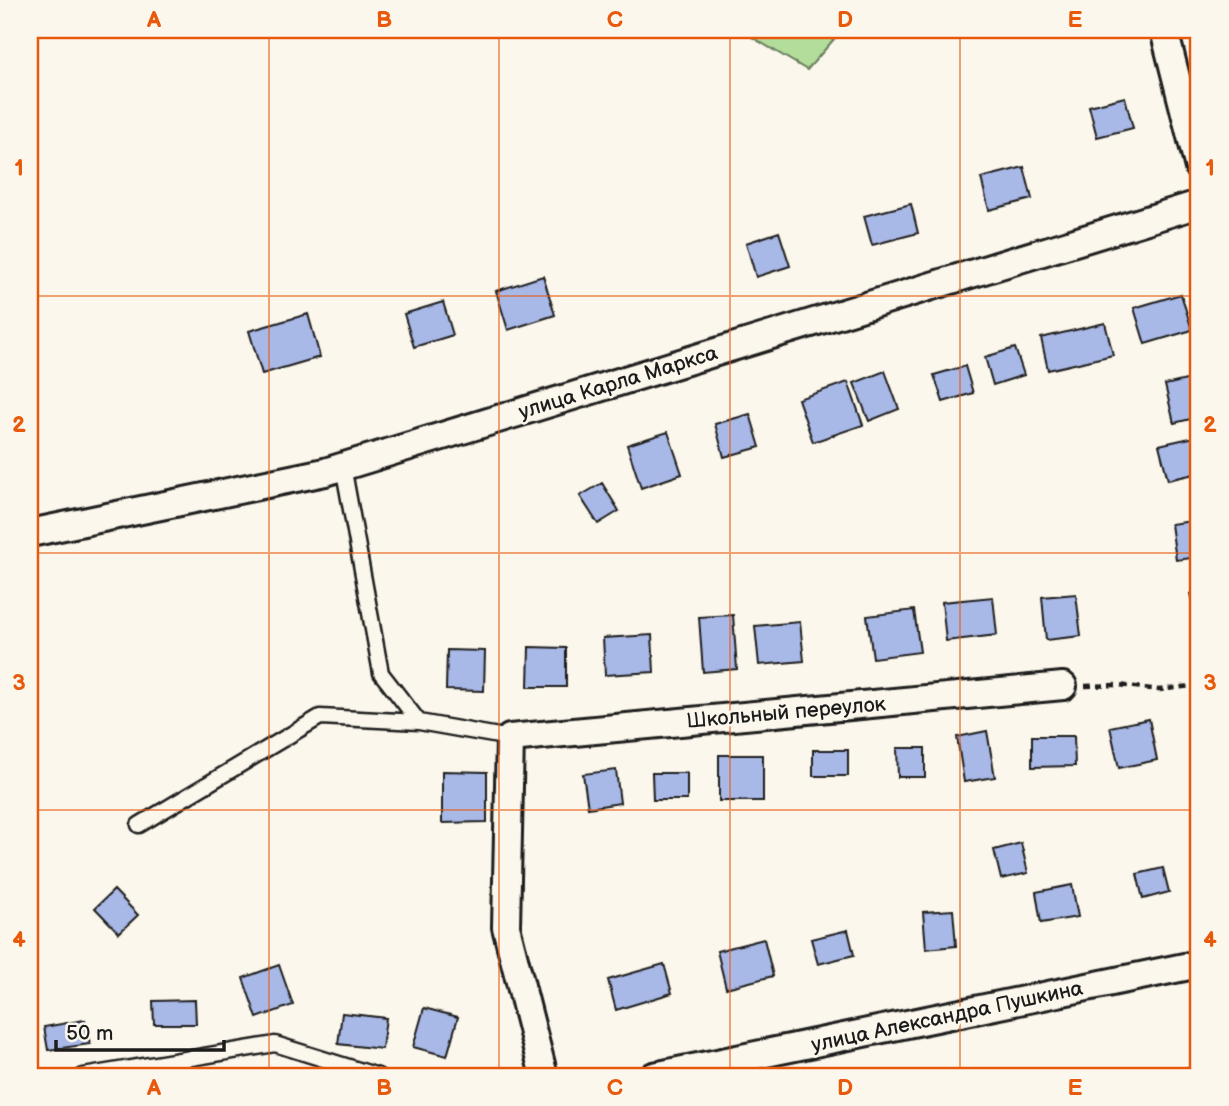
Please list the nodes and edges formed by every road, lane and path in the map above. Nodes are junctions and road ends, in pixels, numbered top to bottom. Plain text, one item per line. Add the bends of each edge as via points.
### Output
1 (1164, 30) edge
2 (1199, 167) edge
3 (1199, 204) edge
4 (343, 466) junction
5 (30, 533) edge
6 (1199, 685) edge
7 (1063, 687) joint
8 (419, 722) junction
9 (510, 738) junction
10 (139, 825) dead end
11 (1199, 964) edge
12 (83, 1076) edge
13 (378, 1076) edge
14 (544, 1076) edge
15 (654, 1076) edge

1 - 2 street
3 - 4 street, улица Карла Маркса
4 - 5 street, улица Карла Маркса
4 - 8 lane via 381,673
6 - 7 path via 1159,690 1119,685
7 - 9 street, Школьный переулок
8 - 9 lane
8 - 10 lane via 320,717
9 - 14 street via 506,927
11 - 15 street, улица Александра Пушкина
12 - 13 lane via 275,1045

